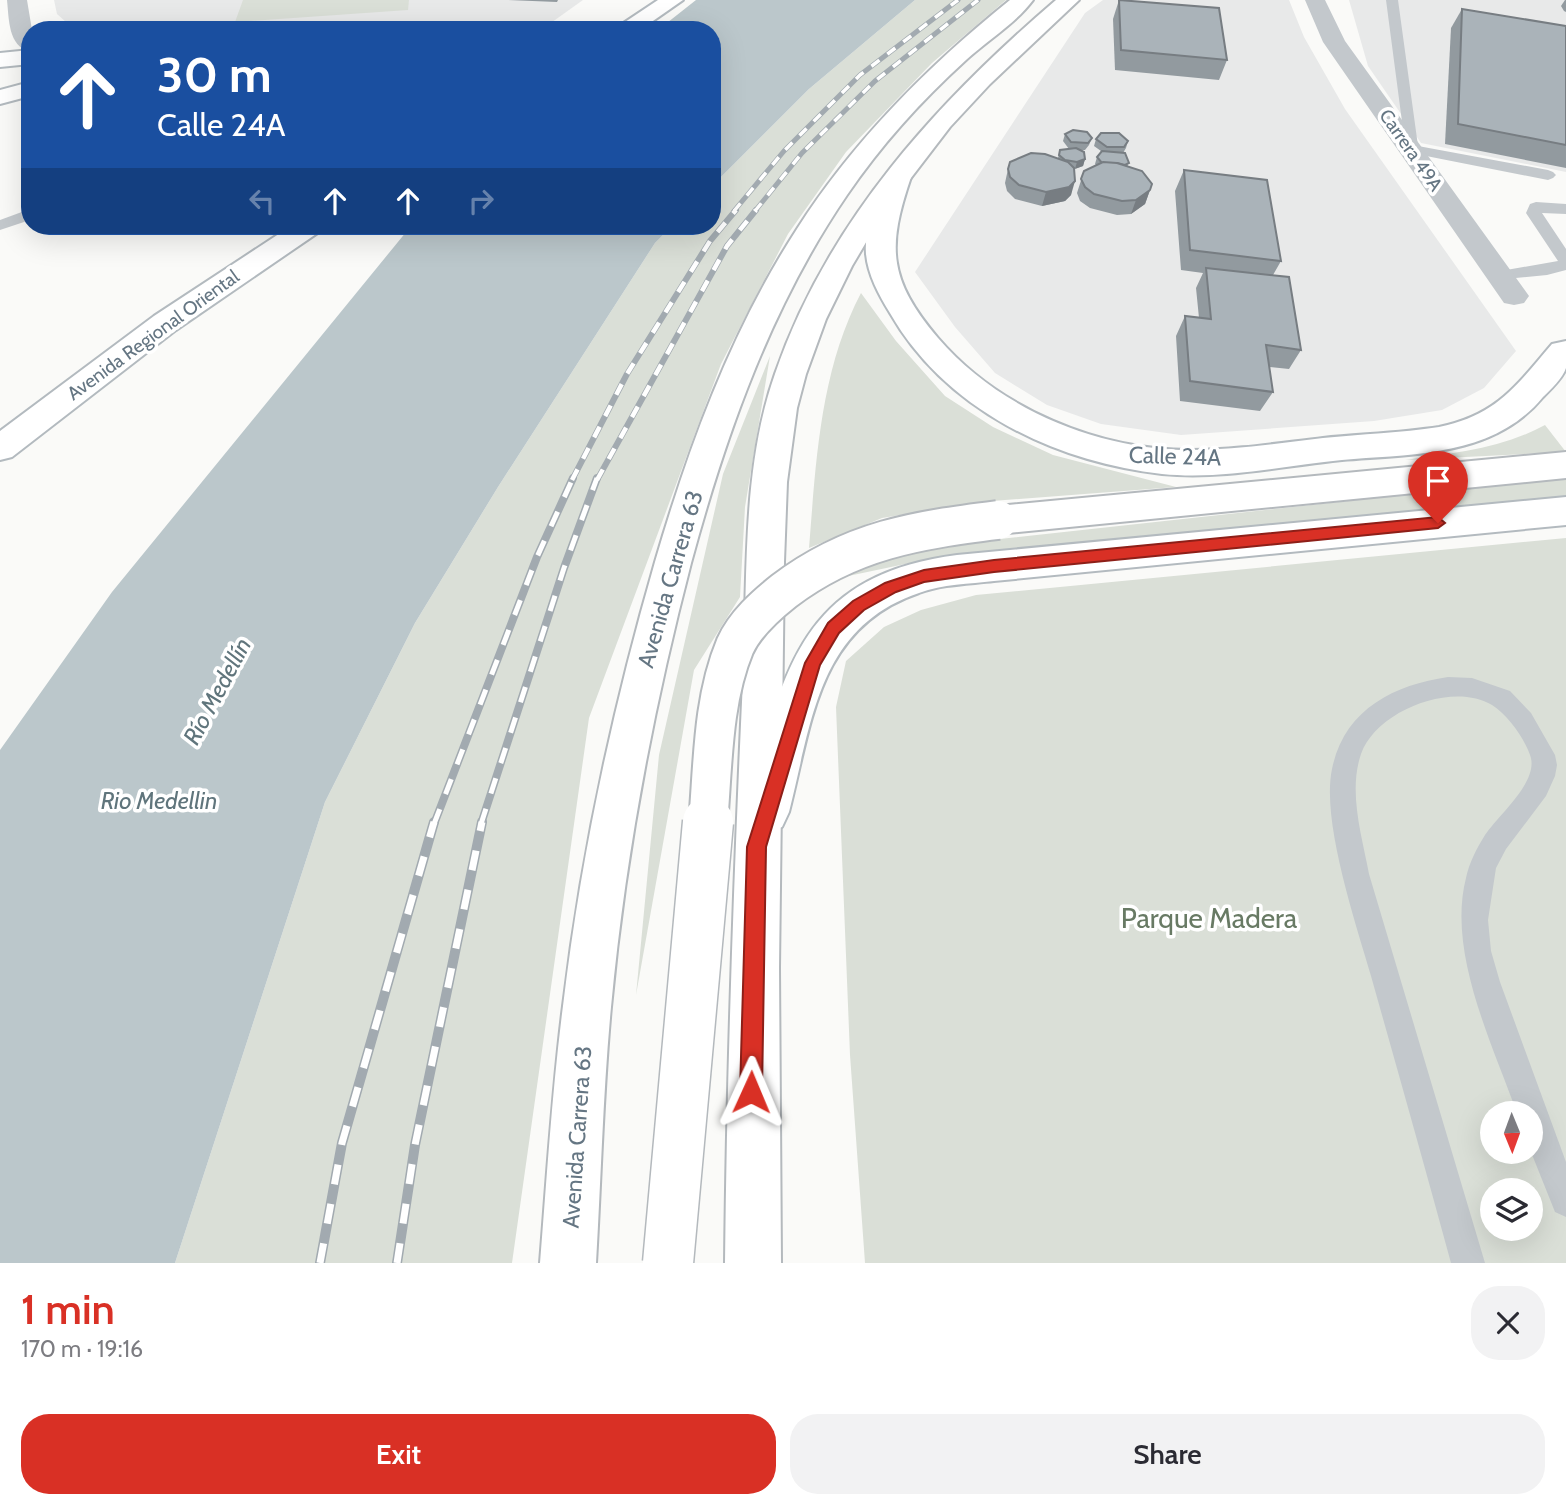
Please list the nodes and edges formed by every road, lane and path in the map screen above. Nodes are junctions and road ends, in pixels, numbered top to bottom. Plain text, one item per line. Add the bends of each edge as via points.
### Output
1 (17, 0) edge
2 (673, 0) edge
3 (1023, 0) edge
4 (1069, 0) edge
5 (1315, 0) edge
6 (1392, 0) edge
7 (639, 21) edge
8 (21, 28) edge
9 (21, 58) edge
10 (0, 60) edge
11 (1410, 149) junction
12 (1548, 175) edge
13 (898, 177) junction
14 (1566, 209) edge
15 (21, 217) edge
16 (0, 225) edge
17 (296, 235) edge
18 (1566, 262) edge
19 (1508, 286) joint
20 (1565, 358) edge
21 (0, 448) edge
22 (1566, 464) edge
23 (1566, 511) edge
24 (757, 847) junction
25 (1566, 1201) edge
26 (568, 1263) edge
27 (668, 1263) edge
28 (753, 1263) edge
29 (1468, 1263) edge

1 - 8 street
2 - 7 main road
3 - 26 main road, Avenida Carrera 63 via 946,66 838,187 754,333 716,419 649,645 619,784 587,1005
4 - 13 main road via 995,64
5 - 11 street, Carrera 49A via 1334,41
6 - 11 lane
9 - 10 main road
11 - 12 lane
11 - 19 street, Carrera 49A
13 - 20 main road, Calle 24A via 881,226 880,251 907,320 928,349 998,406 1040,429 1097,449 1145,459 1195,462 1455,435 1493,422 1513,409
13 - 24 main road via 832,276 789,376 775,445 769,518
14 - 18 lane via 1536,207 1534,213
15 - 16 lane
17 - 21 main road, Avenida Regional Oriental via 165,323
18 - 19 lane
22 - 27 main road, bridge via 927,528 874,540 833,557 755,615 737,643 719,701
23 - 24 main road via 994,566 924,576 891,587 859,606 822,644 804,685
24 - 28 main road via 751,1092
25 - 29 lane via 1483,975 1474,921 1479,878 1496,841 1542,778 1545,759 1526,723 1496,695 1452,685 1413,692 1381,711 1355,740 1345,768 1344,811 1356,874

